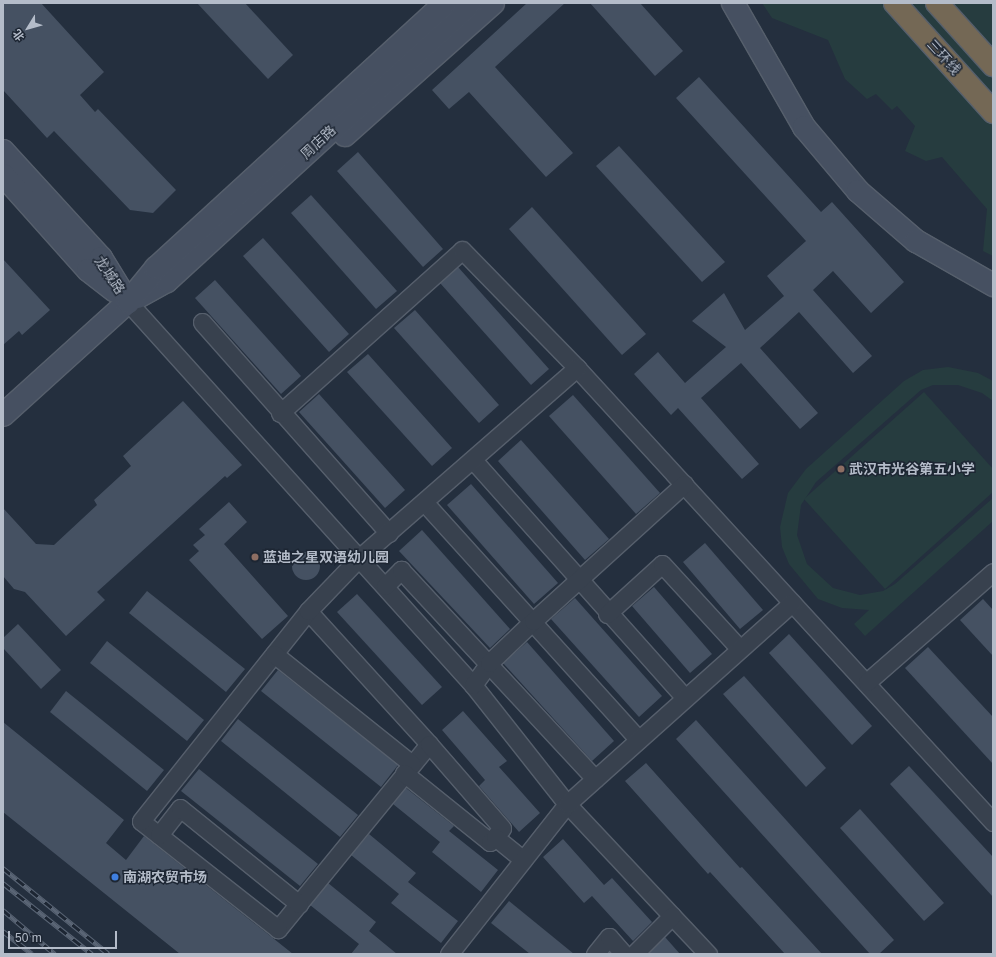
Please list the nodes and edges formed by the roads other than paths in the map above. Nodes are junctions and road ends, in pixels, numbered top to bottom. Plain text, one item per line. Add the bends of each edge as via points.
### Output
1 (423, 3) edge
2 (445, 3) edge
3 (470, 3) edge
4 (493, 3) edge
5 (733, 3) edge
6 (895, 3) edge
7 (937, 3) edge
8 (993, 65) edge
9 (358, 93) junction
10 (993, 112) edge
11 (3, 151) edge
12 (3, 175) edge
13 (263, 182) junction
14 (993, 286) edge
15 (128, 302) junction
16 (202, 322) dead end
17 (577, 368) junction
18 (280, 413) junction
19 (3, 415) edge
20 (473, 460) junction
21 (684, 484) junction
22 (424, 502) junction
23 (389, 533) junction
24 (360, 558) junction
25 (993, 572) edge
26 (579, 579) junction
27 (385, 586) junction
28 (792, 602) junction
29 (308, 611) junction
30 (607, 614) junction
31 (533, 621) junction
32 (738, 647) junction
33 (274, 654) junction
34 (489, 663) junction
35 (867, 682) junction
36 (473, 685) junction
37 (684, 697) junction
38 (638, 739) junction
39 (428, 744) junction
40 (408, 769) junction
41 (595, 779) junction
42 (567, 804) junction
43 (993, 822) edge
44 (159, 835) junction
45 (495, 837) junction
46 (523, 860) junction
47 (299, 904) junction
48 (672, 916) junction
49 (449, 954) edge
50 (595, 954) edge
51 (624, 954) edge
52 (634, 954) edge
53 (708, 954) edge

1 - 13 street via 311,109
2 - 9 street, 周店路
3 - 9 street, 周店路
4 - 13 street via 373,112
5 - 14 street via 804,127 858,191 916,241
6 - 10 highway, 三环线
7 - 8 highway
9 - 13 street, 周店路
11 - 15 street, 龙城路 via 101,258
12 - 15 street, 龙城路 via 88,270
13 - 15 street, 周店路
15 - 19 street, 周店路
15 - 24 street
16 - 18 street
17 - 18 street via 462,250
17 - 20 street
17 - 21 street
18 - 23 street
20 - 22 street
20 - 26 street
21 - 26 street
21 - 28 street
22 - 23 street
22 - 31 street
23 - 24 street
24 - 27 street
24 - 29 street
25 - 35 street
26 - 30 street
26 - 31 street
27 - 34 street via 401,570
27 - 36 street
28 - 32 street
28 - 35 street
29 - 33 street
29 - 39 street
30 - 32 street via 662,564
30 - 37 street
31 - 34 street
31 - 38 street
32 - 37 street
33 - 40 street
33 - 44 street via 141,821
34 - 36 street
34 - 41 street
35 - 43 street
36 - 42 street
37 - 38 street
38 - 41 street
39 - 40 street
39 - 45 street via 502,828
40 - 45 street via 490,842
40 - 47 street
41 - 42 street
42 - 46 street
42 - 48 street
44 - 47 street via 278,929
44 - 47 street via 180,808
45 - 46 street
46 - 49 street
48 - 52 street
48 - 53 street
50 - 51 street via 609,937

